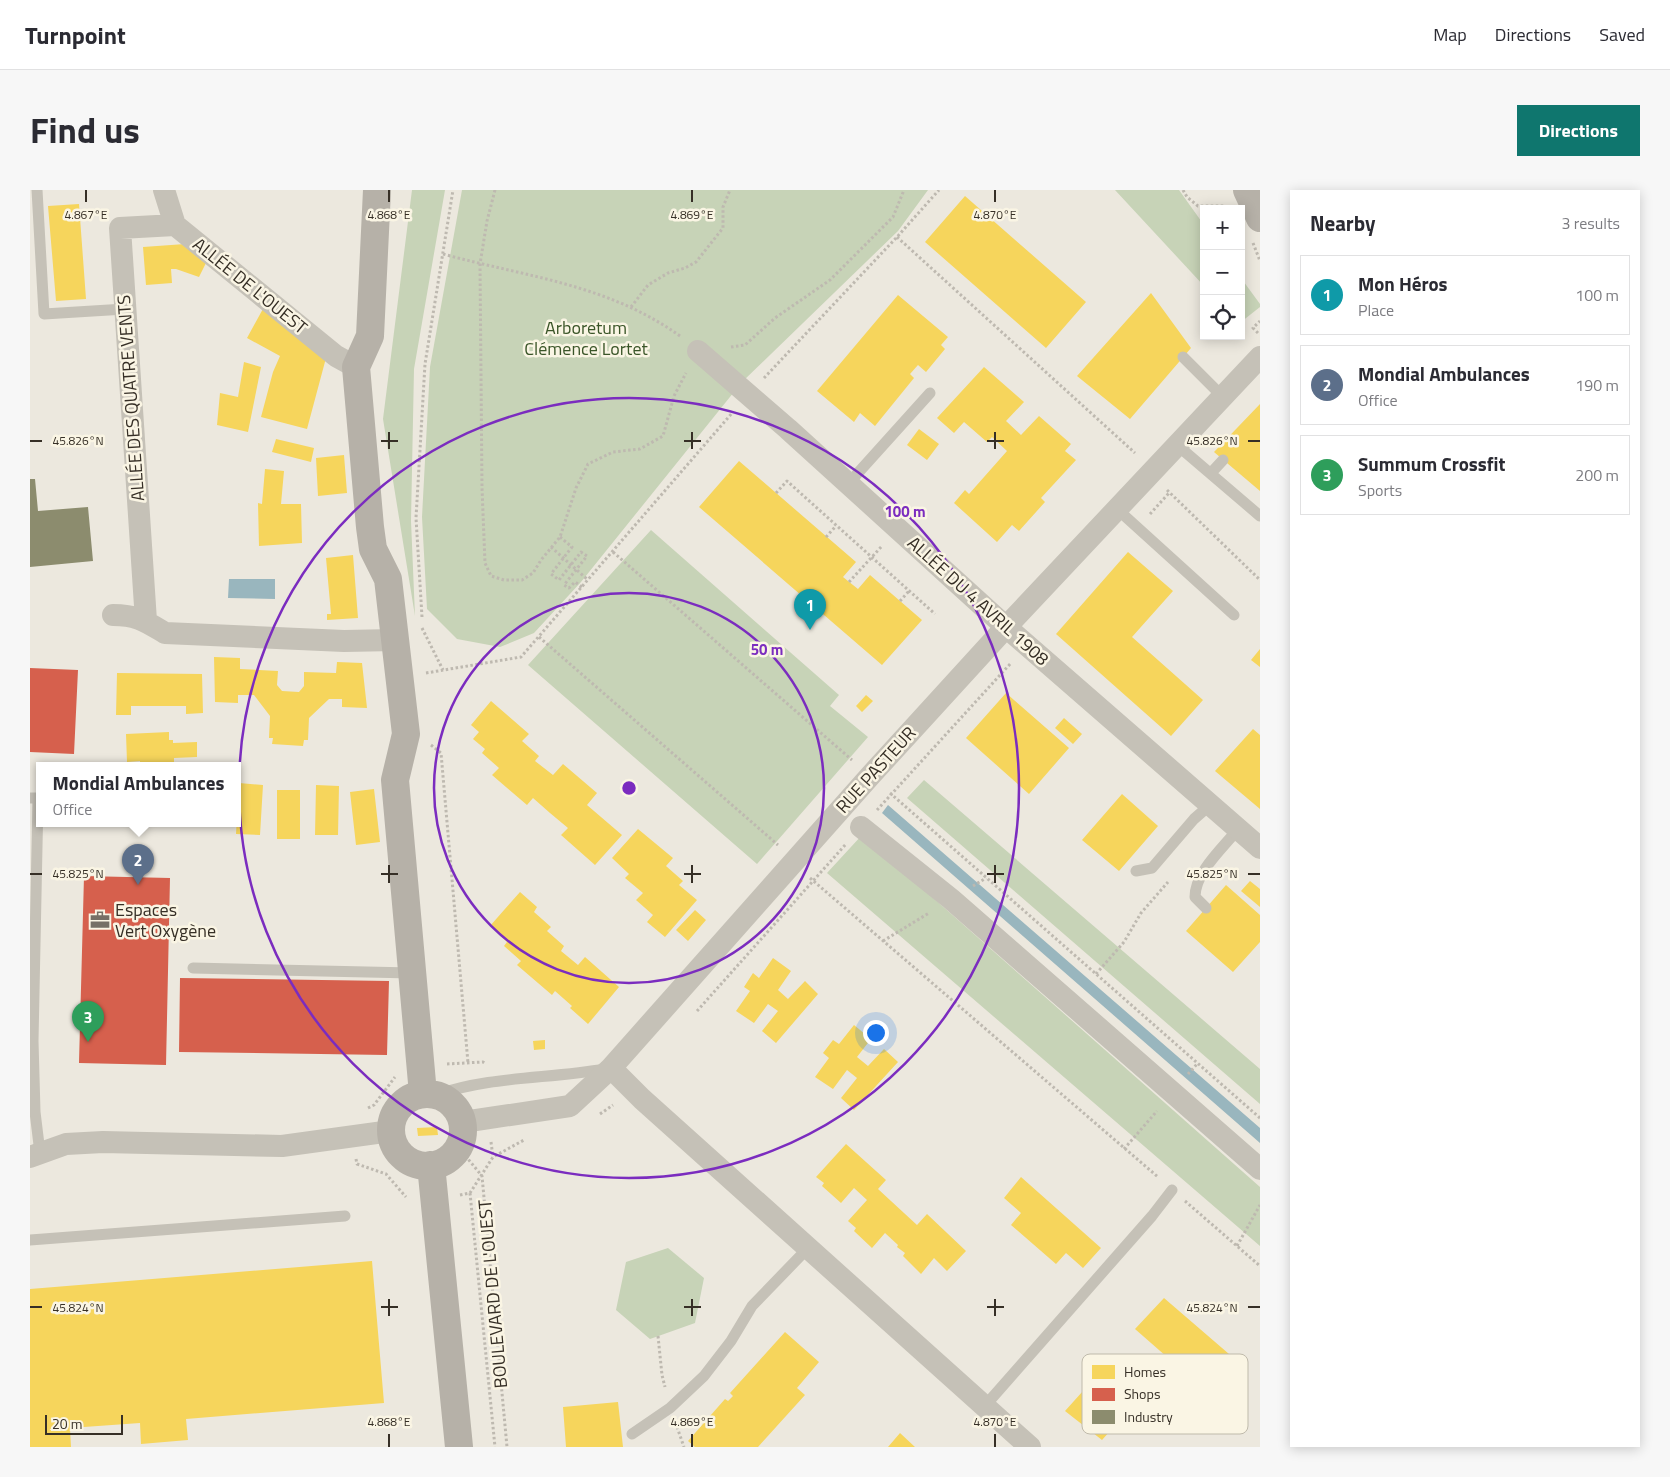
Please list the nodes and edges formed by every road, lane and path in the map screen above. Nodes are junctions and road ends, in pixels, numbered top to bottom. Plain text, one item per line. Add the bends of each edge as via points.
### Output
1 (37, 190) edge
2 (164, 190) edge
3 (377, 190) edge
4 (453, 190) edge
5 (495, 190) edge
6 (730, 190) edge
7 (904, 190) edge
8 (939, 190) edge
9 (1183, 190) edge
10 (1239, 198) edge
11 (1260, 218) edge
12 (175, 225) junction
13 (897, 238) junction
14 (443, 254) junction
15 (480, 264) junction
16 (631, 307) junction
17 (125, 309) junction
18 (1260, 321) edge
19 (1253, 328) dead end
20 (698, 351) junction
21 (1183, 357) dead end
22 (1260, 357) edge
23 (356, 368) junction
24 (930, 393) dead end
25 (748, 395) junction
26 (1223, 396) junction
27 (1177, 446) junction
28 (1223, 460) dead end
29 (1154, 470) junction
30 (1211, 473) junction
31 (848, 484) junction
32 (776, 493) dead end
33 (1169, 493) junction
34 (1117, 509) junction
35 (1260, 516) edge
36 (836, 526) junction
37 (1137, 528) junction
38 (898, 529) junction
39 (560, 537) junction
40 (826, 537) dead end
41 (551, 547) junction
42 (613, 552) junction
43 (871, 557) junction
44 (563, 559) junction
45 (570, 565) junction
46 (576, 570) junction
47 (588, 580) junction
48 (1260, 580) edge
49 (849, 582) dead end
50 (582, 587) junction
51 (909, 591) junction
52 (900, 601) dead end
53 (935, 614) dead end
54 (114, 615) dead end
55 (1234, 615) dead end
56 (146, 621) junction
57 (1006, 627) junction
58 (539, 637) junction
59 (396, 640) junction
60 (853, 760) junction
61 (847, 768) dead end
62 (870, 776) junction
63 (1210, 805) junction
64 (37, 827) edge
65 (862, 827) dead end
66 (1238, 829) junction
67 (785, 838) dead end
68 (778, 845) junction
69 (1260, 848) edge
70 (773, 852) dead end
71 (793, 863) junction
72 (1136, 871) dead end
73 (1172, 876) dead end
74 (1206, 908) dead end
75 (193, 968) dead end
76 (412, 973) junction
77 (1096, 974) junction
78 (32, 1041) edge
79 (483, 1062) dead end
80 (488, 1065) dead end
81 (611, 1068) junction
82 (430, 1094) junction
83 (1260, 1118) edge
84 (391, 1131) junction
85 (355, 1135) junction
86 (461, 1135) junction
87 (35, 1155) edge
88 (431, 1165) junction
89 (1260, 1169) edge
90 (1172, 1190) junction
91 (470, 1193) dead end
92 (410, 1200) dead end
93 (1260, 1205) edge
94 (345, 1216) dead end
95 (30, 1240) edge
96 (1237, 1246) junction
97 (808, 1248) junction
98 (1259, 1264) edge
99 (984, 1407) junction
100 (632, 1434) dead end
101 (459, 1447) edge
102 (495, 1447) edge
103 (507, 1447) edge
104 (1030, 1447) edge

1 - 17 lane via 44,314
2 - 12 street
3 - 23 street via 370,336
4 - 14 path
5 - 15 path
6 - 16 path via 723,207 723,228 696,262 648,285
7 - 20 path via 893,217 830,280 775,318 745,345
8 - 13 path
9 - 10 path via 1198,206
10 - 11 street
12 - 17 street, ALLÉE DES QUATRE VENTS via 120,228
12 - 23 street, ALLÉE DE L'OUEST via 336,356
13 - 25 path
13 - 29 path
14 - 15 path
14 - 58 path via 425,364 416,518 422,628 443,670 521,657
15 - 16 path via 596,292
15 - 41 path via 486,563 491,576 522,580 533,573
16 - 20 path via 680,335
17 - 56 street, ALLÉE DES QUATRE VENTS
18 - 19 path
20 - 25 street, ALLÉE DU 4 AVRIL 1908
20 - 39 path via 674,396 663,436 640,448 613,452 588,464 576,488
21 - 26 lane
22 - 26 street, RUE PASTEUR
23 - 59 street via 373,549 388,578
24 - 31 lane
25 - 31 street, ALLÉE DU 4 AVRIL 1908
25 - 42 path
26 - 27 street, RUE PASTEUR
27 - 29 street, RUE PASTEUR
27 - 30 lane
28 - 30 lane
29 - 33 path
29 - 34 street, RUE PASTEUR
30 - 35 lane
31 - 38 street, ALLÉE DU 4 AVRIL 1908
32 - 36 path via 787,481
33 - 37 path
33 - 48 path
34 - 37 lane
34 - 57 street, RUE PASTEUR
36 - 40 path
36 - 43 path
37 - 55 lane
38 - 43 path
38 - 57 street, ALLÉE DU 4 AVRIL 1908
39 - 41 path
39 - 44 path via 572,547
41 - 44 path
42 - 47 path
42 - 60 path
43 - 49 path
43 - 51 path
44 - 45 path
44 - 45 path via 551,574 558,580
45 - 46 path
45 - 46 path via 581,552 587,556
46 - 47 path
46 - 50 path via 564,585 569,588 574,582
47 - 50 path
50 - 58 path
51 - 52 path
51 - 53 path
54 - 56 street via 131,615
56 - 59 street via 165,633 344,641
57 - 62 street, RUE PASTEUR
57 - 63 street, ALLÉE DU 4 AVRIL 1908
58 - 68 path
59 - 76 street via 406,734 395,780
60 - 61 path
60 - 62 path
62 - 71 street, RUE PASTEUR
62 - 77 path
63 - 66 street, ALLÉE DU 4 AVRIL 1908
63 - 72 lane via 1152,868
64 - 78 lane
65 - 89 street via 951,899
66 - 69 street, ALLÉE DU 4 AVRIL 1908
66 - 74 lane via 1207,867 1195,888 1195,897
67 - 68 path
68 - 70 path
68 - 71 path
71 - 81 street, RUE PASTEUR
71 - 90 path
73 - 77 path via 1141,913 1124,942
75 - 76 lane
76 - 82 street
77 - 83 path
78 - 87 lane
79 - 80 path
81 - 82 lane via 459,1087
81 - 86 street, RUE PASTEUR via 570,1106
81 - 97 street
82 - 84 street via 410,1098 400,1106 393,1117
82 - 86 street via 448,1100 458,1110
84 - 85 street
84 - 88 street via 393,1144 401,1155 412,1163
85 - 87 street via 282,1146 66,1144
85 - 92 path via 357,1164 386,1174
86 - 88 street via 450,1158
86 - 103 path, BOULEVARD DE L'OUEST via 482,1176
88 - 101 street
90 - 96 path
90 - 99 lane
91 - 102 path
93 - 96 path
94 - 95 lane
96 - 98 path
97 - 99 street
97 - 100 lane via 752,1306 732,1341 704,1376 670,1408
99 - 104 street

